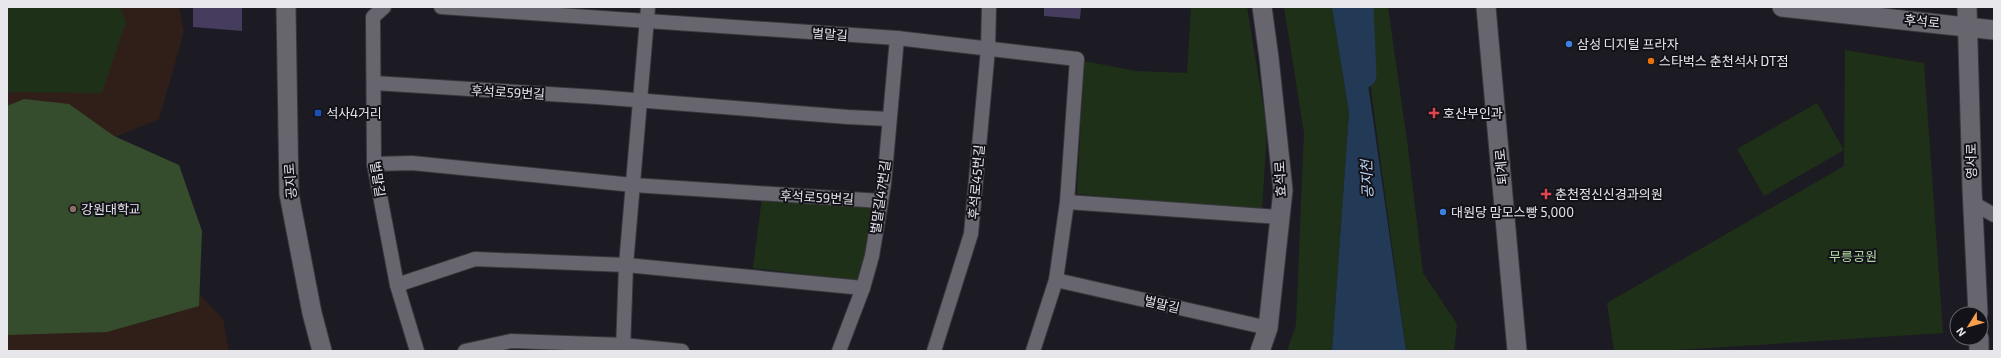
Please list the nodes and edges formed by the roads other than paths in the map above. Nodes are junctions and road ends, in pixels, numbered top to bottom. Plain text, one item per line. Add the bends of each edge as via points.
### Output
1 (286, 7) edge
2 (384, 7) edge
3 (441, 7) edge
4 (989, 7) edge
5 (1262, 7) edge
6 (1486, 7) edge
7 (1782, 7) edge
8 (1967, 7) edge
9 (459, 8) edge
10 (648, 14) edge
11 (1968, 26) junction
12 (1994, 30) edge
13 (897, 38) junction
14 (988, 49) junction
15 (374, 83) junction
16 (642, 100) junction
17 (889, 119) junction
18 (374, 164) junction
19 (633, 185) junction
20 (881, 201) junction
21 (1067, 202) junction
22 (1973, 203) junction
23 (1994, 215) edge
24 (1280, 217) junction
25 (626, 265) junction
26 (1056, 280) junction
27 (397, 285) junction
28 (863, 288) junction
29 (1978, 306) edge
30 (1268, 328) junction
31 (623, 348) edge
32 (322, 351) edge
33 (417, 351) edge
34 (465, 351) edge
35 (682, 351) edge
36 (839, 351) edge
37 (934, 351) edge
38 (1033, 351) edge
39 (1260, 351) edge
40 (1517, 351) edge

1 - 32 street, 공지로 via 289,194
2 - 15 street, 벌말길 via 372,18
3 - 9 street, 벌말길
4 - 14 street, 후석로45번길
5 - 24 street, 효석로 via 1270,58 1283,190
6 - 40 street, 퇴계로
7 - 11 street, 후석로
8 - 11 street, 영서로
9 - 10 street, 벌말길
10 - 13 street, 벌말길
10 - 16 street
11 - 12 street, 후석로
11 - 22 street, 영서로
13 - 14 street, 벌말길
13 - 17 street, 벌말길47번길
14 - 21 street, 벌말길 via 1077,59
14 - 37 street, 후석로45번길 via 971,234
15 - 16 street, 후석로59번길
15 - 18 street, 벌말길
16 - 17 street, 후석로59번길
16 - 19 street
17 - 20 street, 벌말길47번길
18 - 19 street, 후석로59번길 via 412,163
18 - 27 street, 벌말길
19 - 20 street, 후석로59번길
19 - 25 street
20 - 28 street, 벌말길47번길 via 872,256
21 - 24 street
21 - 26 street, 벌말길
22 - 23 street
22 - 29 street, 영서로
24 - 30 street, 효석로
25 - 27 street via 475,259
25 - 28 street
25 - 31 street
26 - 30 street, 벌말길
26 - 38 street, 벌말길
27 - 33 street, 벌말길
28 - 36 street, 벌말길47번길
30 - 39 street, 효석로
31 - 34 street via 512,341
31 - 35 street

